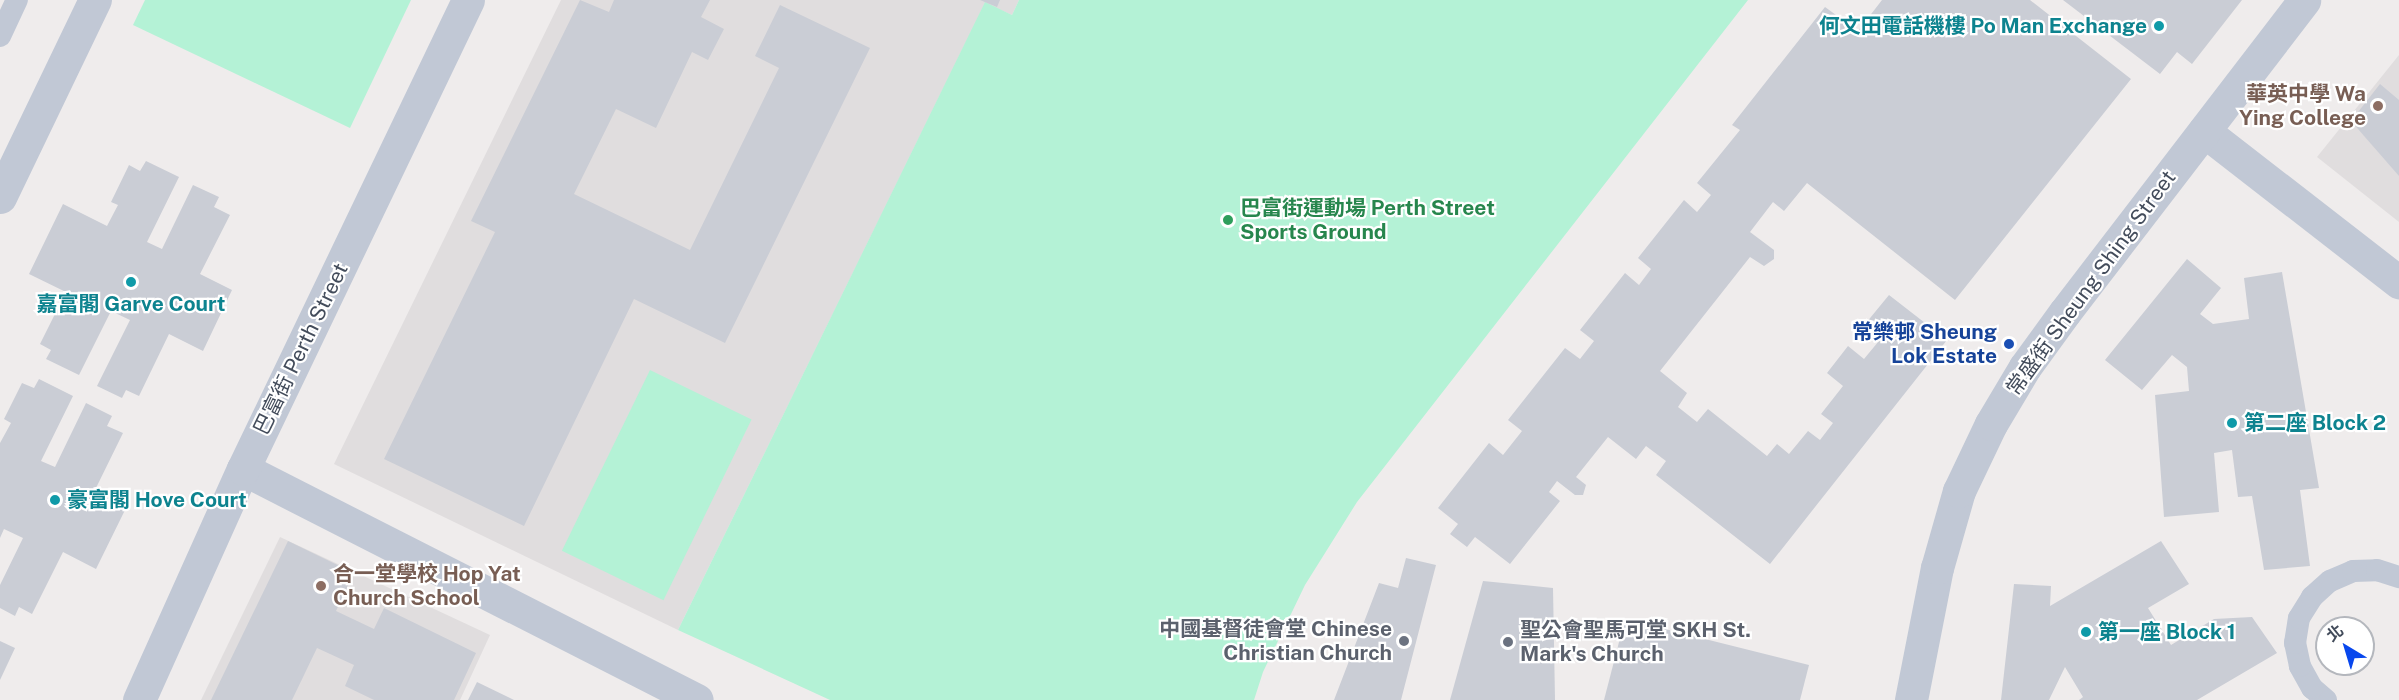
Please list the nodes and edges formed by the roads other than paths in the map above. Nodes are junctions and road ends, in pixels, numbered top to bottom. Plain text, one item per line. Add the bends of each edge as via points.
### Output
1 (17, 0) edge
2 (95, 0) edge
3 (468, 0) edge
4 (2304, 0) edge
5 (0, 36) edge
6 (2204, 130) junction
7 (0, 197) edge
8 (2399, 282) edge
9 (243, 470) junction
10 (2399, 577) edge
11 (139, 700) edge
12 (697, 700) edge
13 (1911, 700) edge
14 (2326, 700) edge

1 - 5 lane
2 - 7 street
3 - 9 street, 巴富街 Perth Street
4 - 6 street, 常盛街 Sheung Shing Street
6 - 8 street
6 - 13 street, 常盛街 Sheung Shing Street via 2025,367 1990,424 1959,491 1937,568
9 - 11 street, 巴富街 Perth Street
9 - 12 street
10 - 14 lane via 2377,570 2353,571 2330,581 2312,597 2300,618 2295,643 2300,666 2312,688

